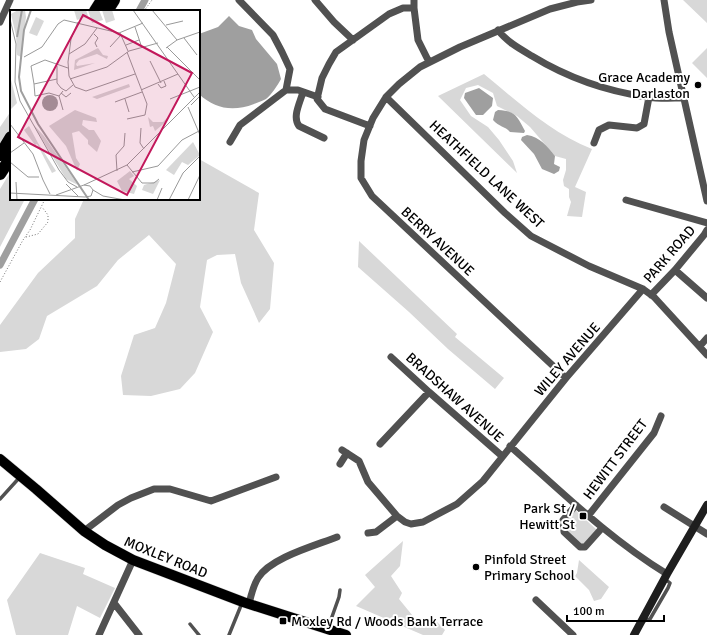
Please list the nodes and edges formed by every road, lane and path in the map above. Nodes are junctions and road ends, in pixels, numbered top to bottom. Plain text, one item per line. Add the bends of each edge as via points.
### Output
1 (10, 0) edge
2 (102, 0) edge
3 (114, 0) edge
4 (152, 0) edge
5 (239, 0) edge
6 (315, 0) edge
7 (414, 0) edge
8 (591, 0) edge
9 (664, 0) edge
10 (414, 8) junction
11 (96, 10) edge
12 (108, 10) edge
13 (145, 10) edge
14 (0, 22) edge
15 (498, 30) junction
16 (353, 40) junction
17 (428, 62) junction
18 (286, 90) junction
19 (303, 92) junction
20 (318, 97) junction
21 (386, 97) junction
22 (648, 97) junction
23 (684, 98) junction
24 (370, 126) junction
25 (324, 138) dead end
26 (10, 139) edge
27 (230, 142) dead end
28 (594, 142) dead end
29 (0, 156) edge
30 (10, 159) edge
31 (0, 174) edge
32 (45, 200) edge
33 (626, 200) dead end
34 (707, 201) edge
35 (42, 207) junction
36 (707, 223) edge
37 (707, 230) edge
38 (26, 237) junction
39 (675, 270) junction
40 (0, 282) edge
41 (643, 289) junction
42 (705, 293) edge
43 (651, 295) junction
44 (707, 338) edge
45 (700, 346) junction
46 (707, 355) edge
47 (391, 357) dead end
48 (566, 378) junction
49 (429, 392) junction
50 (661, 416) dead end
51 (380, 444) dead end
52 (510, 446) junction
53 (502, 456) junction
54 (0, 459) edge
55 (340, 464) dead end
56 (21, 476) junction
57 (276, 477) dead end
58 (0, 499) edge
59 (576, 505) junction
60 (707, 505) edge
61 (664, 507) dead end
62 (397, 516) junction
63 (588, 516) junction
64 (694, 527) junction
65 (602, 528) junction
66 (84, 531) junction
67 (368, 532) dead end
68 (707, 534) edge
69 (336, 538) dead end
70 (133, 560) junction
71 (665, 576) junction
72 (340, 590) dead end
73 (536, 600) dead end
74 (114, 603) junction
75 (246, 603) junction
76 (190, 624) dead end
77 (328, 629) junction
78 (99, 635) edge
79 (139, 635) edge
80 (199, 635) edge
81 (229, 635) edge
82 (346, 635) edge
83 (573, 635) edge
84 (634, 635) edge

1 - 14 street
2 - 11 highway
3 - 12 highway
4 - 13 path
5 - 18 street via 273,35 282,52 290,69
6 - 16 street
7 - 10 street
8 - 15 street, BERRY AVENUE via 550,9
9 - 23 street
10 - 16 street via 396,10
10 - 17 street via 418,40
15 - 17 street, BERRY AVENUE
15 - 22 street via 502,36 551,68 613,91
16 - 20 street via 336,52 328,64
17 - 21 street, BERRY AVENUE
18 - 19 street
18 - 27 street via 240,125
19 - 20 street
19 - 25 street via 295,117 296,123
20 - 24 street via 325,109
21 - 24 street, BERRY AVENUE
21 - 41 street, HEATHFIELD LANE WEST via 531,236 589,266
22 - 23 street
22 - 28 street via 644,124 637,128 609,125 599,130
23 - 34 street
24 - 48 street, BERRY AVENUE via 364,140 361,178 372,196
26 - 29 highway
30 - 31 highway
32 - 35 path
33 - 36 street
35 - 38 path
35 - 38 path via 48,215 48,222 38,234
37 - 39 street, PARK ROAD
38 - 40 path
39 - 42 street
39 - 43 street, PARK ROAD
41 - 43 street, HEATHFIELD LANE WEST
41 - 48 street, WILEY AVENUE
43 - 45 street, HEATHFIELD LANE WEST
44 - 45 street
45 - 46 street, HEATHFIELD LANE WEST
47 - 49 street, BRADSHAW AVENUE
48 - 52 street, WILEY AVENUE
49 - 51 street
49 - 53 street, BRADSHAW AVENUE
50 - 63 street, HEWITT STREET via 654,432
52 - 53 street, WILEY AVENUE
52 - 59 street
53 - 62 street, WILEY AVENUE via 484,480 457,504 423,522 411,524
54 - 56 main road, MOXLEY ROAD
55 - 62 street via 345,452 359,461 368,482
56 - 58 lane
56 - 66 main road, MOXLEY ROAD
57 - 66 street via 211,501 170,489 154,488 118,505
59 - 63 street
59 - 65 street via 563,520 564,532 580,547 585,546
60 - 64 street
61 - 64 street
62 - 67 street via 376,532
63 - 65 street
64 - 68 street
64 - 71 street
65 - 71 street
66 - 70 main road, MOXLEY ROAD
69 - 75 street via 266,568
70 - 74 street
70 - 75 main road, MOXLEY ROAD
71 - 84 street
72 - 77 lane
73 - 83 street
74 - 78 street
74 - 79 street
75 - 77 main road, MOXLEY ROAD
75 - 81 lane
76 - 80 lane
77 - 82 main road, MOXLEY ROAD

